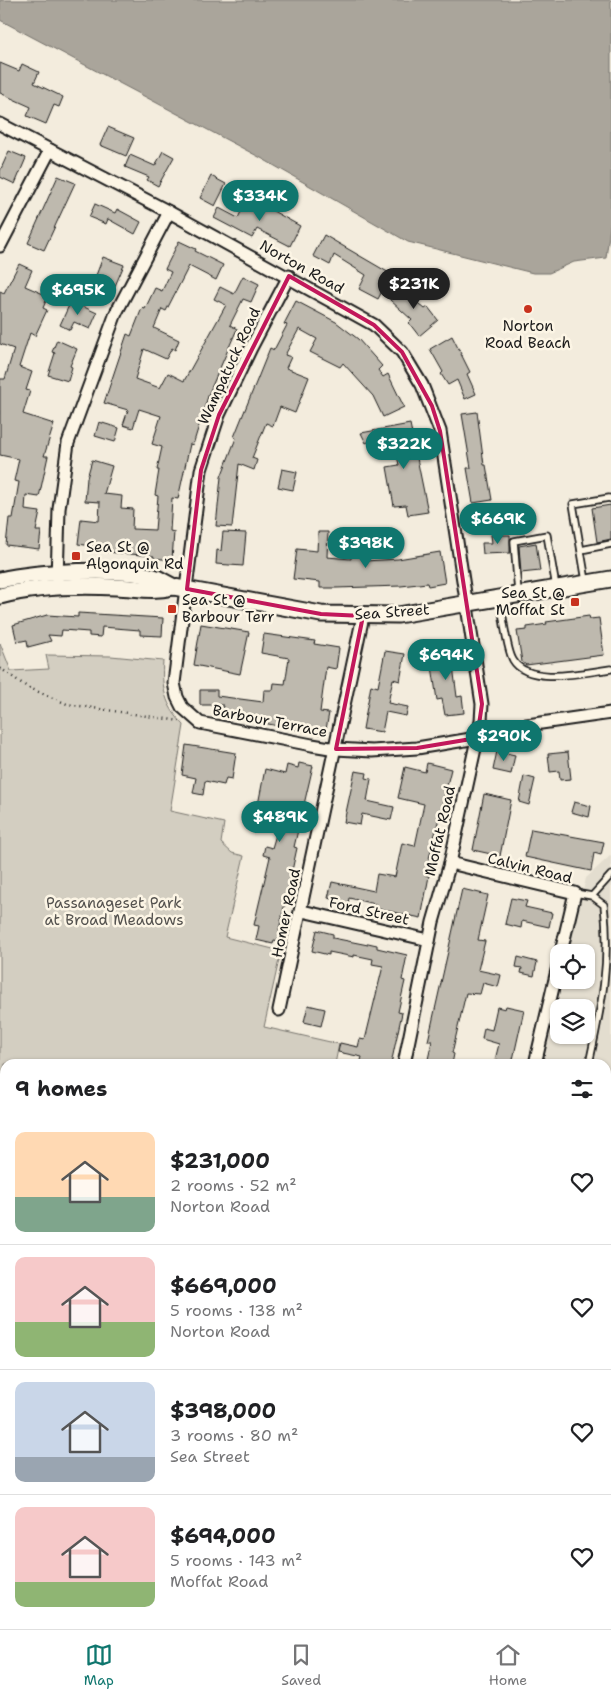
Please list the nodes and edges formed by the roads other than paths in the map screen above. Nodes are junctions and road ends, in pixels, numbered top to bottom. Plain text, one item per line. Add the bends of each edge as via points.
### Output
1 (0, 124) edge
2 (50, 150) junction
3 (169, 212) junction
4 (0, 246) edge
5 (289, 276) junction
6 (611, 500) edge
7 (611, 544) edge
8 (581, 550) junction
9 (57, 579) junction
10 (611, 579) edge
11 (0, 580) edge
12 (587, 583) junction
13 (180, 588) junction
14 (556, 589) junction
15 (0, 596) edge
16 (518, 596) junction
17 (500, 598) junction
18 (467, 604) junction
19 (363, 616) junction
20 (611, 670) edge
21 (611, 713) edge
22 (477, 735) junction
23 (336, 749) junction
24 (450, 863) junction
25 (611, 875) edge
26 (575, 893) junction
27 (592, 896) junction
28 (302, 911) junction
29 (430, 940) junction
30 (563, 944) edge
31 (553, 989) edge
32 (279, 1010) dead end
33 (405, 1059) edge
34 (536, 1059) edge
35 (590, 1059) edge

1 - 2 street, Norton Road
2 - 3 street, Norton Road
2 - 4 street
3 - 5 street, Norton Road
3 - 9 street via 116,313 68,443 59,508
5 - 13 street, Wampatuck Road via 219,415 204,461
5 - 18 street, Norton Road via 374,325 402,352 422,385 440,431
6 - 8 lane via 573,504
7 - 8 lane
8 - 12 lane
9 - 11 main road, Sea Street via 18,576
9 - 13 main road, Sea Street via 132,575 156,578
9 - 15 main road, Sea Street
10 - 12 main road, Sea Street
12 - 14 main road, Sea Street
13 - 19 main road, Sea Street via 321,614
13 - 23 street, Barbour Terrace via 174,683 182,707 200,723
14 - 16 main road, Sea Street
14 - 16 lane via 548,535 514,541
16 - 17 main road, Sea Street
17 - 18 main road, Sea Street
17 - 20 lane via 511,656 518,665 539,676
18 - 19 main road, Sea Street via 398,615
18 - 22 street, Moffat Road via 482,704
19 - 23 street, Homer Road
21 - 22 street, Barbour Terrace
22 - 23 street, Barbour Terrace via 417,748
22 - 24 street, Moffat Road
23 - 28 street, Homer Road
24 - 26 street, Calvin Road
24 - 29 street, Moffat Road
25 - 27 lane
26 - 27 lane
26 - 30 street, Calvin Road
27 - 35 lane via 604,905 609,963
28 - 29 street, Ford Street
28 - 32 street, Homer Road
29 - 33 street, Moffat Road
31 - 34 street

